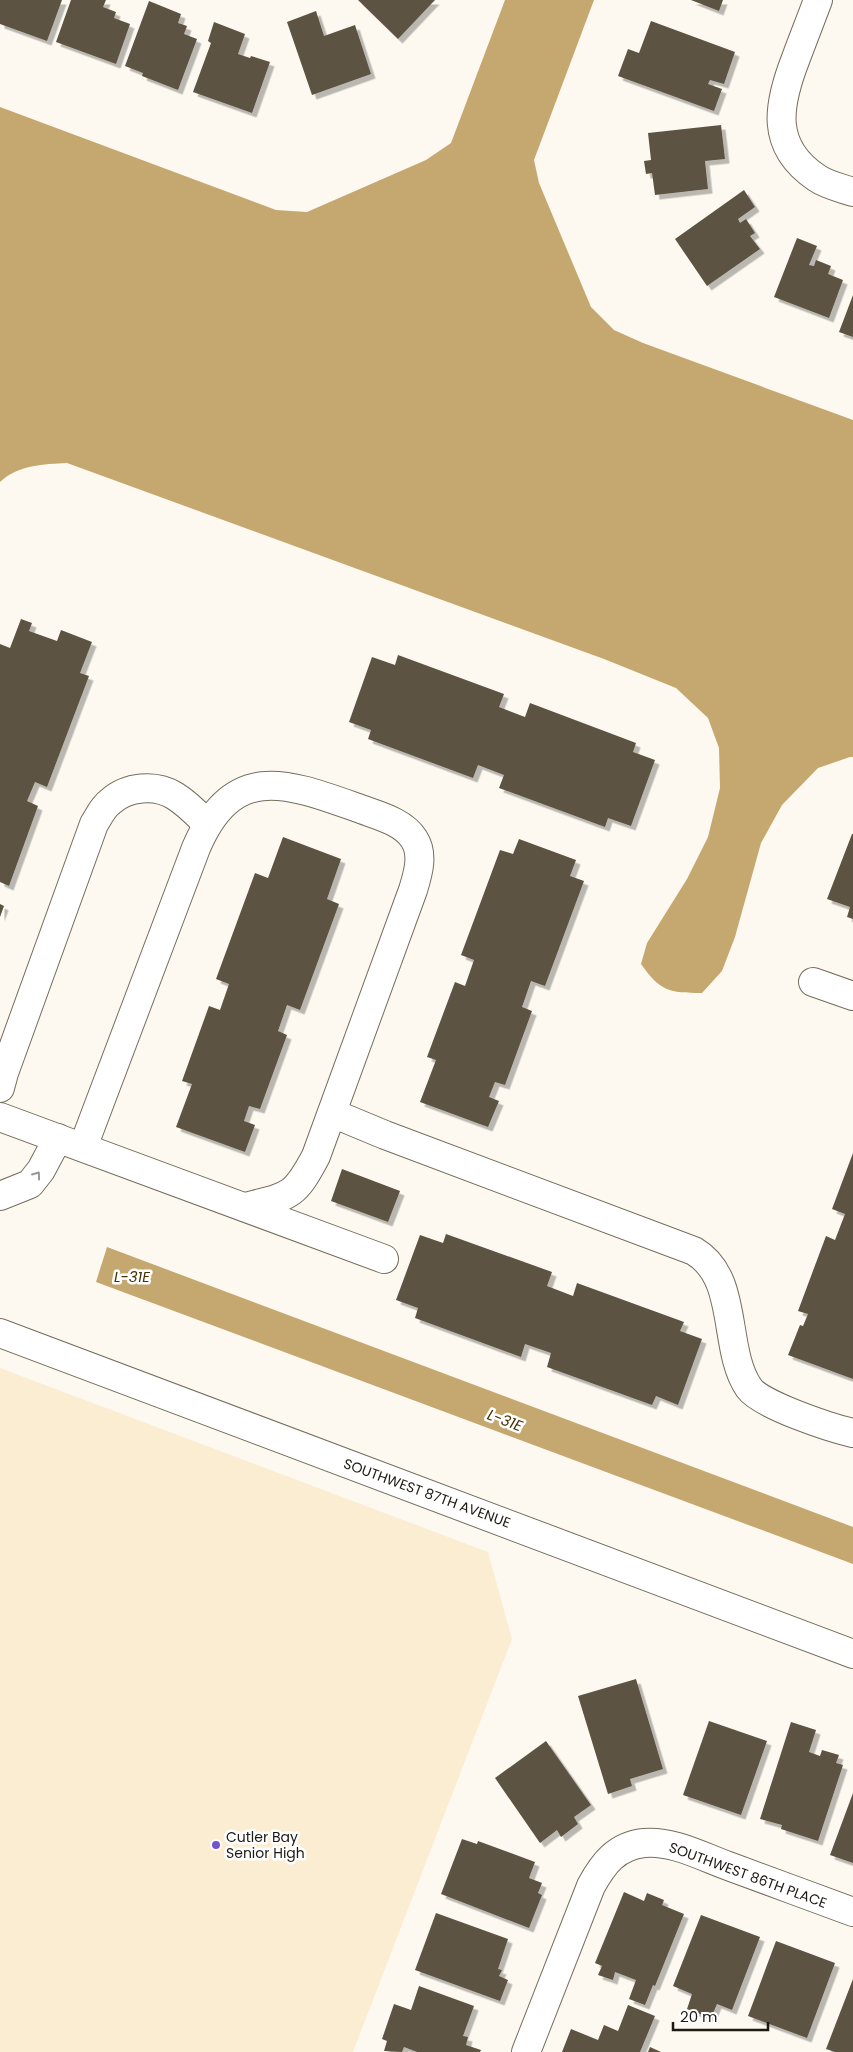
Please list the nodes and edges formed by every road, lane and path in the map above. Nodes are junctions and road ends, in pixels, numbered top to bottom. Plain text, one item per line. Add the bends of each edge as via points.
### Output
1 (818, 0) edge
2 (853, 192) edge
3 (207, 824) junction
4 (813, 982) dead end
5 (853, 996) edge
6 (0, 1088) edge
7 (332, 1114) junction
8 (0, 1117) edge
9 (70, 1142) junction
10 (0, 1196) edge
11 (245, 1206) junction
12 (384, 1259) dead end
13 (0, 1333) edge
14 (853, 1433) edge
15 (853, 1654) edge
16 (853, 1912) edge
17 (526, 2052) edge

1 - 2 street via 783,93 780,115 783,137 796,158 819,179
3 - 6 street via 191,807 174,796 153,789 130,791 103,809 94,824
3 - 7 street via 219,808 241,792 282,786 310,791 378,816 407,830 415,839 419,862 413,890
3 - 9 street
4 - 5 street
7 - 11 street via 316,1156 297,1188 280,1198
7 - 14 street via 704,1256 722,1288 736,1354 750,1389 765,1401 826,1426
8 - 9 street
10 -> 9 street via 30,1184
9 - 11 street
11 - 12 street
13 - 15 street, SOUTHWEST 87TH AVENUE
16 - 17 street, SOUTHWEST 86TH PLACE via 677,1848 635,1844 615,1853 602,1865

